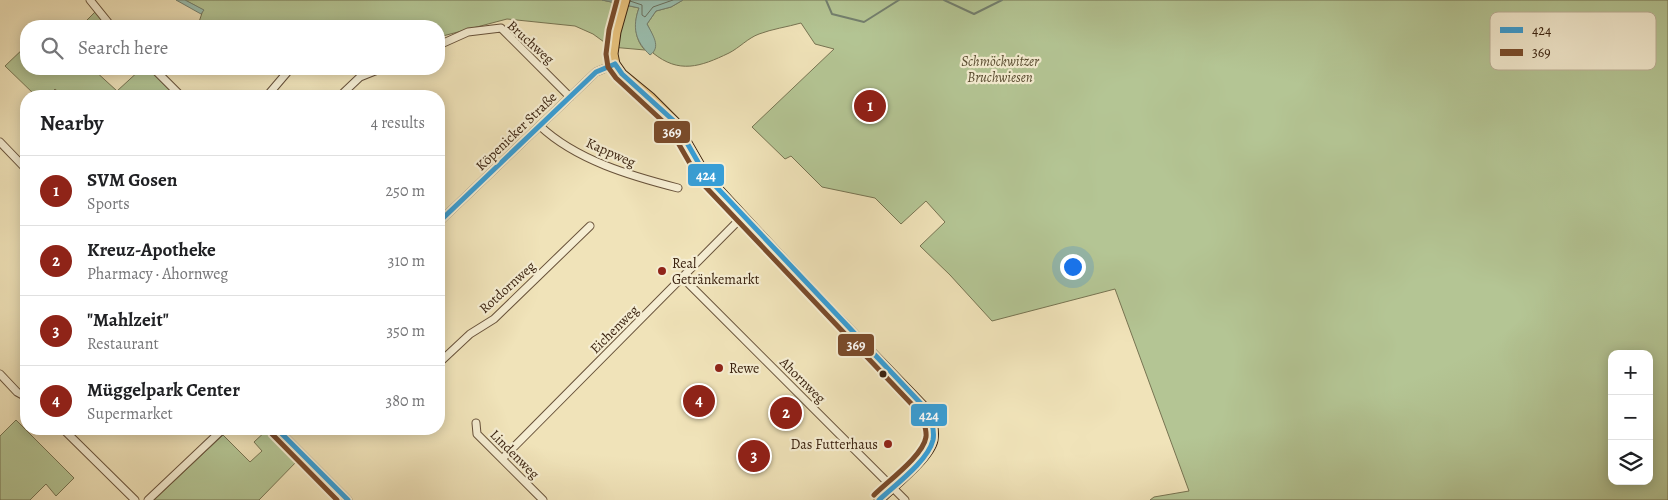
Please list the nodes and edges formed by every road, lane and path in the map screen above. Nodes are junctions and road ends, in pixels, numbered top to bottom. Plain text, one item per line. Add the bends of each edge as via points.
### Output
1 (90, 0) edge
2 (625, 0) edge
3 (106, 20) edge
4 (445, 42) edge
5 (615, 64) junction
6 (160, 75) edge
7 (285, 75) edge
8 (365, 75) edge
9 (175, 90) edge
10 (272, 90) edge
11 (346, 90) edge
12 (570, 97) junction
13 (540, 126) junction
14 (0, 142) edge
15 (20, 163) edge
16 (678, 188) dead end
17 (445, 216) edge
18 (743, 216) junction
19 (590, 226) dead end
20 (683, 278) junction
21 (445, 358) edge
22 (0, 374) edge
23 (20, 393) edge
24 (476, 423) dead end
25 (69, 435) edge
26 (217, 435) edge
27 (284, 435) edge
28 (502, 459) junction
29 (892, 487) junction
30 (135, 500) edge
31 (148, 500) edge
32 (348, 500) edge
33 (543, 500) edge
34 (879, 500) edge
35 (905, 500) edge

1 - 3 street
2 - 5 main road via 614,42
4 - 12 street, Bruchweg via 468,32 501,28
5 - 12 street, Köpenicker Straße via 596,72
5 - 18 main road via 675,122 706,176
6 - 9 street
7 - 10 street
8 - 11 street
12 - 13 street, Köpenicker Straße
13 - 16 street, Kappweg via 558,140 594,159 641,178
13 - 17 street, Köpenicker Straße
14 - 15 street
18 - 20 street, Eichenweg
18 - 29 main road via 927,410 933,424 932,443
19 - 21 street, Rotdornweg via 494,319 470,334
20 - 28 street, Eichenweg
20 - 29 street, Ahornweg
22 - 23 street
24 - 28 street, Lindenweg via 477,434
25 - 30 street
26 - 31 street
27 - 32 street
28 - 33 street, Lindenweg
29 - 34 main road
29 - 35 street, Ahornweg

